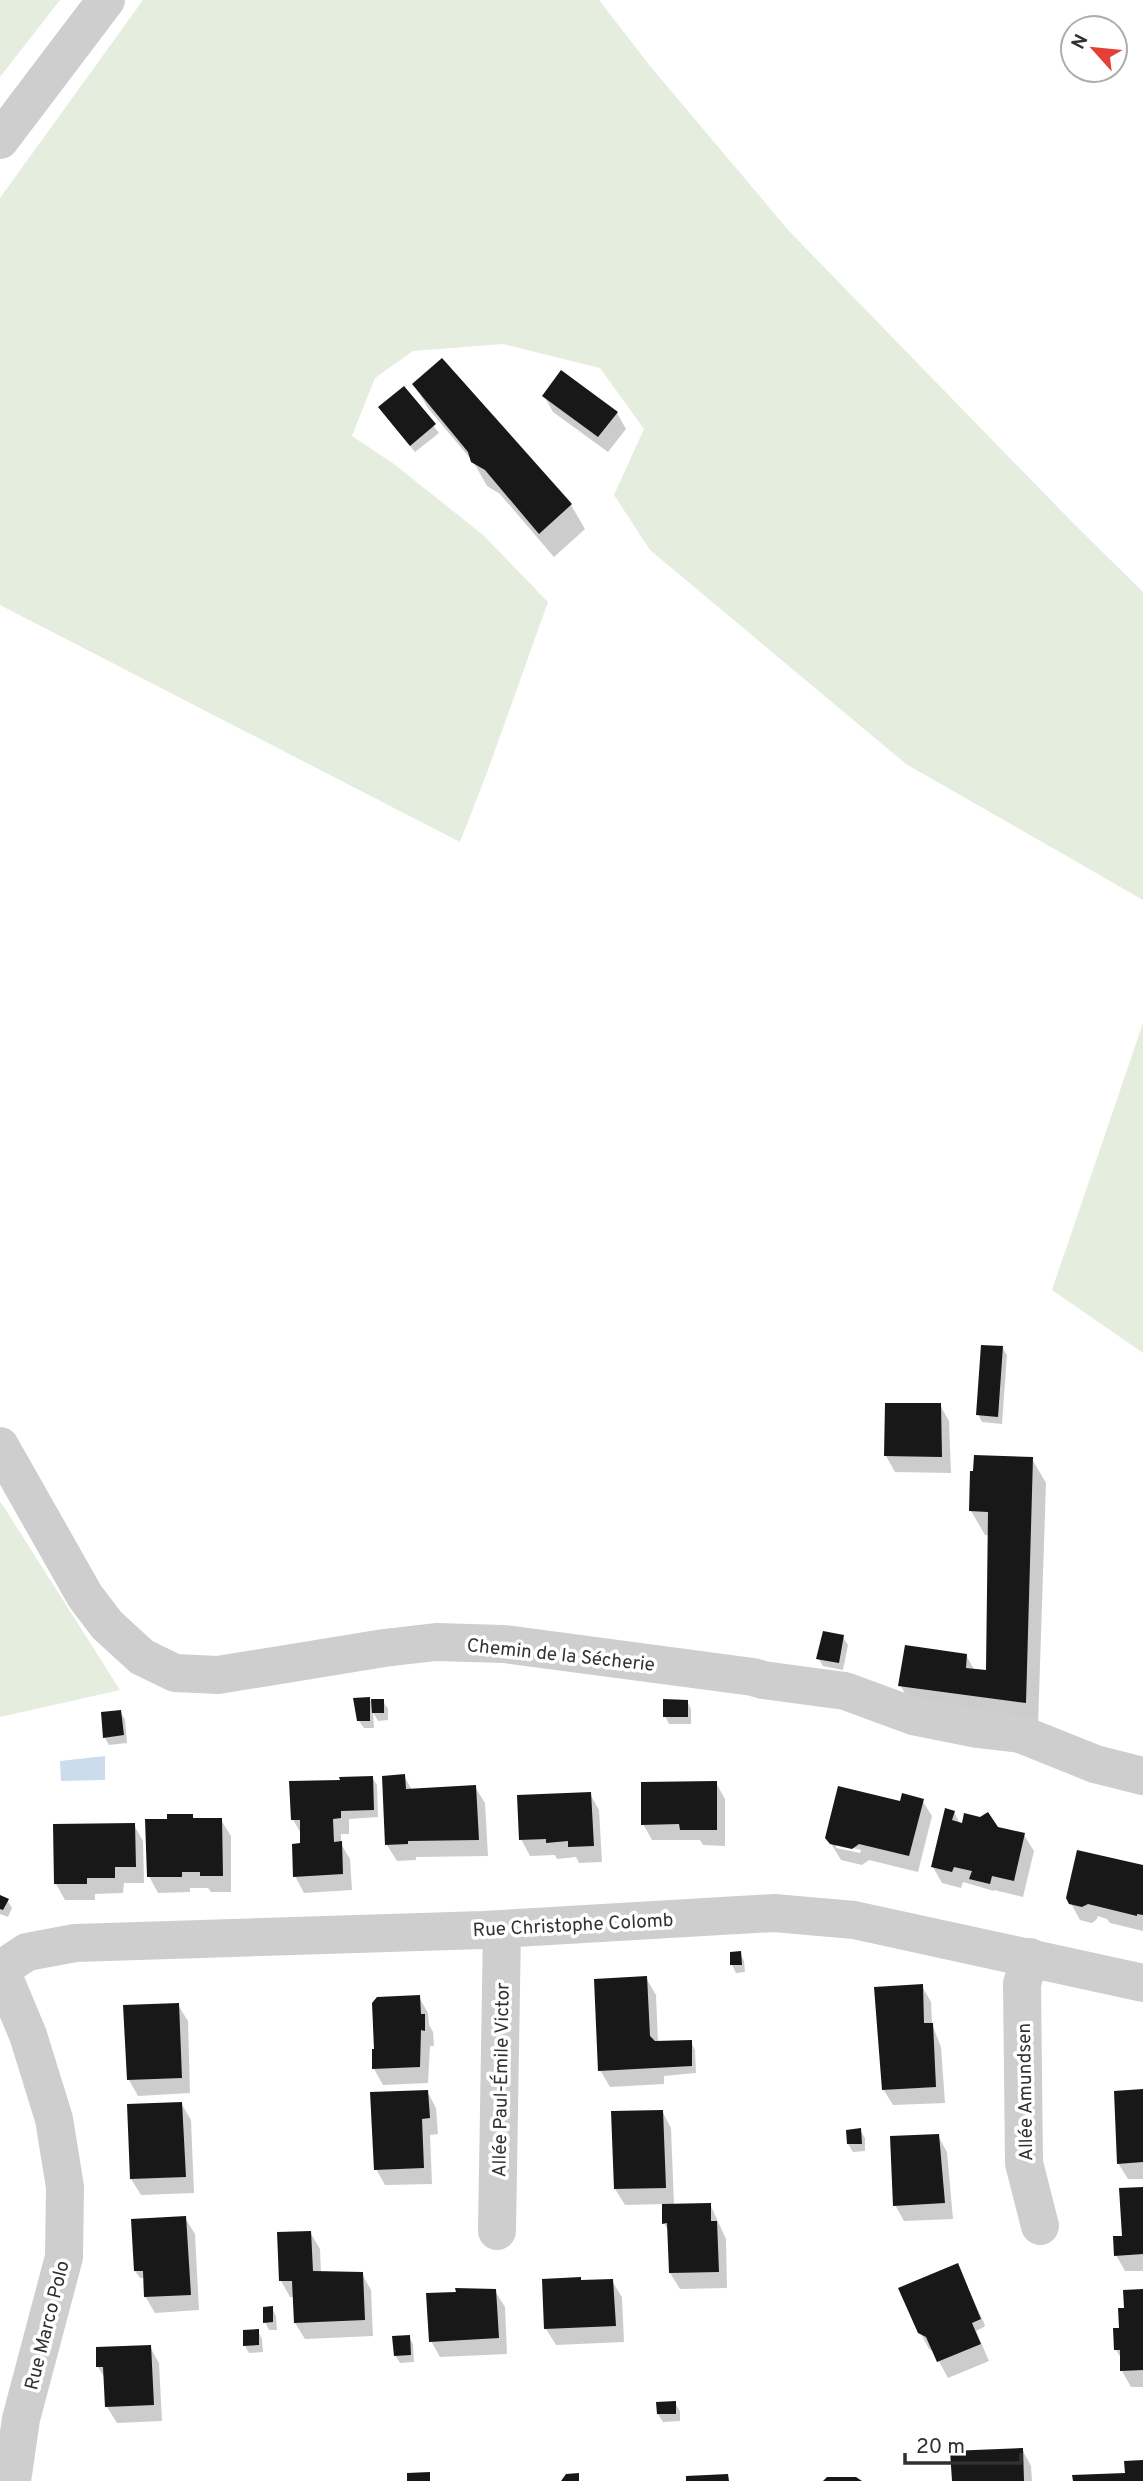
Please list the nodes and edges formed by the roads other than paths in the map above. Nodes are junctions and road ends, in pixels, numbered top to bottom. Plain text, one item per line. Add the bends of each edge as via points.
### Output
1 (106, 0) edge
2 (0, 140) edge
3 (0, 1446) edge
4 (1143, 1776) edge
5 (502, 1929) junction
6 (1030, 1957) junction
7 (1, 1968) edge
8 (1143, 1983) edge
9 (1040, 2226) dead end
10 (497, 2231) dead end
11 (12, 2481) edge

1 - 2 street
3 - 4 street, Chemin de la Sécherie via 85,1596 107,1625 142,1657 175,1673 218,1675 436,1642 505,1644 845,1691 913,1716 1020,1734 1095,1765
5 - 6 street, Rue Christophe Colomb via 774,1913 854,1920
5 - 7 street, Rue Christophe Colomb via 75,1943 27,1952
5 - 10 street, Allée Paul-Émile Victor
6 - 8 street, Rue Christophe Colomb
6 - 9 street, Allée Amundsen via 1022,1984 1024,2163
7 - 11 street, Rue Marco Polo via 54,2119 65,2187 64,2257 21,2419

